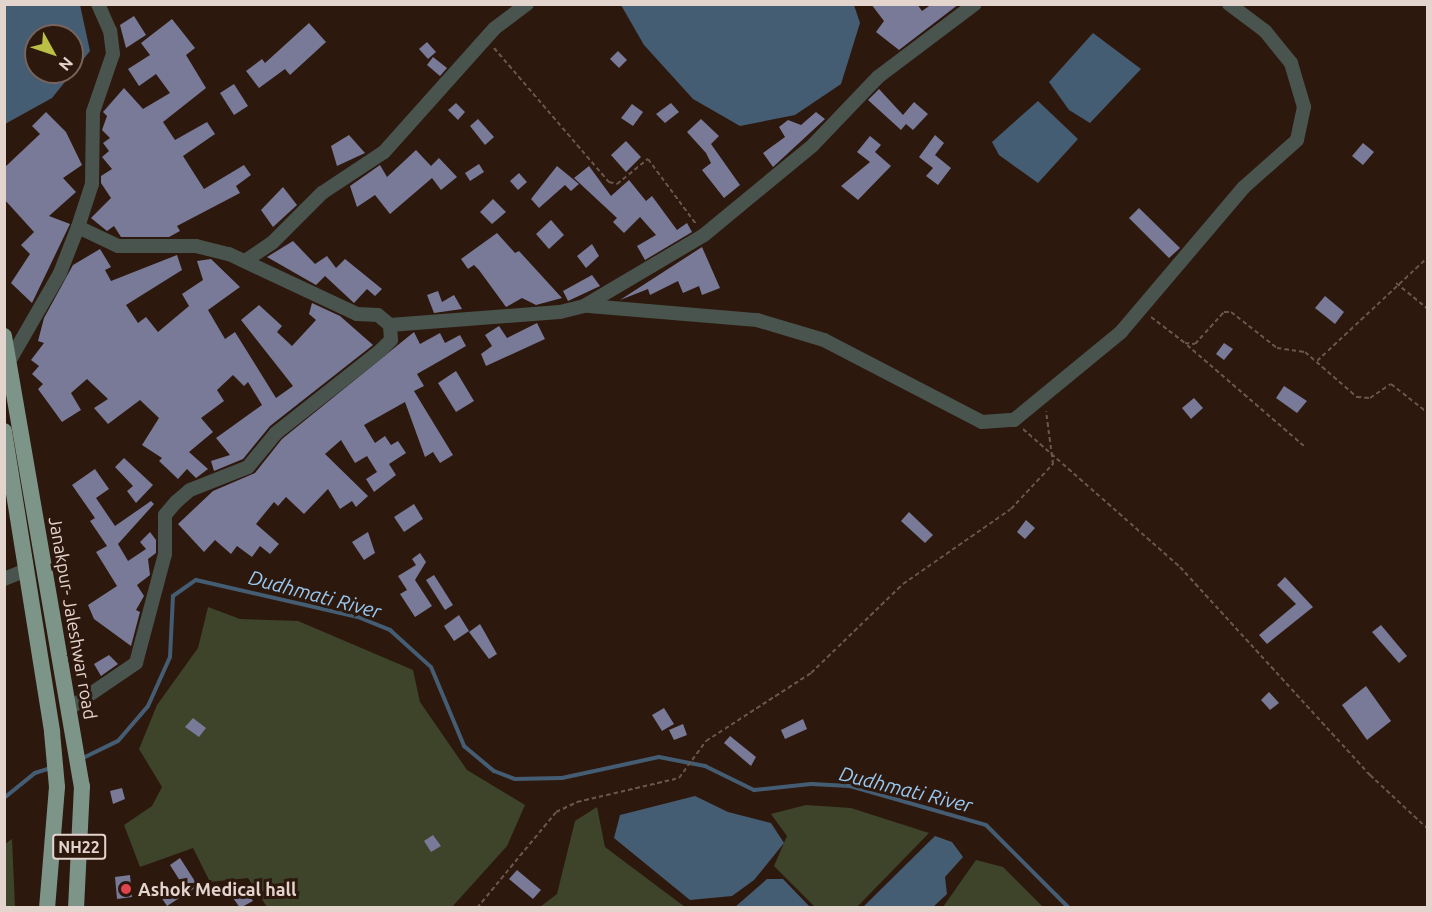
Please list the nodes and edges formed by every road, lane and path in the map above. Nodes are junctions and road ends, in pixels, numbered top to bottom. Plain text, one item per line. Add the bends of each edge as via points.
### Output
1 (98, 4) edge
2 (527, 4) edge
3 (975, 4) edge
4 (1229, 4) edge
5 (485, 40) junction
6 (78, 227) junction
7 (704, 235) junction
8 (1428, 257) edge
9 (245, 261) junction
10 (1396, 283) junction
11 (584, 306) junction
12 (1428, 309) edge
13 (1134, 316) junction
14 (390, 325) junction
15 (4, 336) edge
16 (1185, 343) junction
17 (11, 358) junction
18 (1317, 361) junction
19 (1057, 388) junction
20 (1428, 413) edge
21 (1004, 422) junction
22 (4, 430) edge
23 (1305, 447) dead end
24 (1051, 449) junction
25 (26, 570) junction
26 (4, 579) edge
27 (70, 708) junction
28 (1428, 829) edge
29 (47, 908) edge
30 (76, 908) edge
31 (477, 908) edge

1 - 6 street via 110,31 113,54 93,112 92,184
2 - 5 street
3 - 7 street via 878,77 813,145
4 - 13 street via 1265,31 1291,63 1304,107 1300,132 1243,188
5 - 7 path via 609,182 617,184 648,159
5 - 9 street via 384,153 322,193 272,243
6 - 9 street via 118,246 196,246
6 - 17 street via 60,273
7 - 11 street
8 - 10 path
9 - 14 street via 357,314 378,315
10 - 12 path
10 - 18 path
11 - 14 street via 550,314
11 - 21 street via 700,311 757,320 824,340 982,422
13 - 16 path via 1149,315
13 - 19 street
14 - 27 street via 391,340 381,350 276,433 248,467 190,490 176,501 165,515 165,554 136,663
15 - 17 highway, Janakpur- Jaleshwar road / NH22
16 - 18 path via 1195,345 1224,312 1231,312 1277,348 1305,352
16 - 23 path
17 - 27 highway, Janakpur- Jaleshwar road / NH22
18 - 20 path via 1358,397 1370,398 1391,384
19 - 21 street
19 - 24 path via 1043,420
21 - 24 path via 1025,429
22 - 25 highway, Janakpur- Jaleshwar road / NH22
24 - 28 path via 1180,567 1370,775
24 - 31 path via 1048,472 1011,509 903,584 811,673 706,741 679,778 577,802 556,812
25 - 26 street
25 - 29 highway, Janakpur- Jaleshwar road / NH22 via 57,788
27 - 30 highway, Janakpur- Jaleshwar road / NH22 via 82,786

